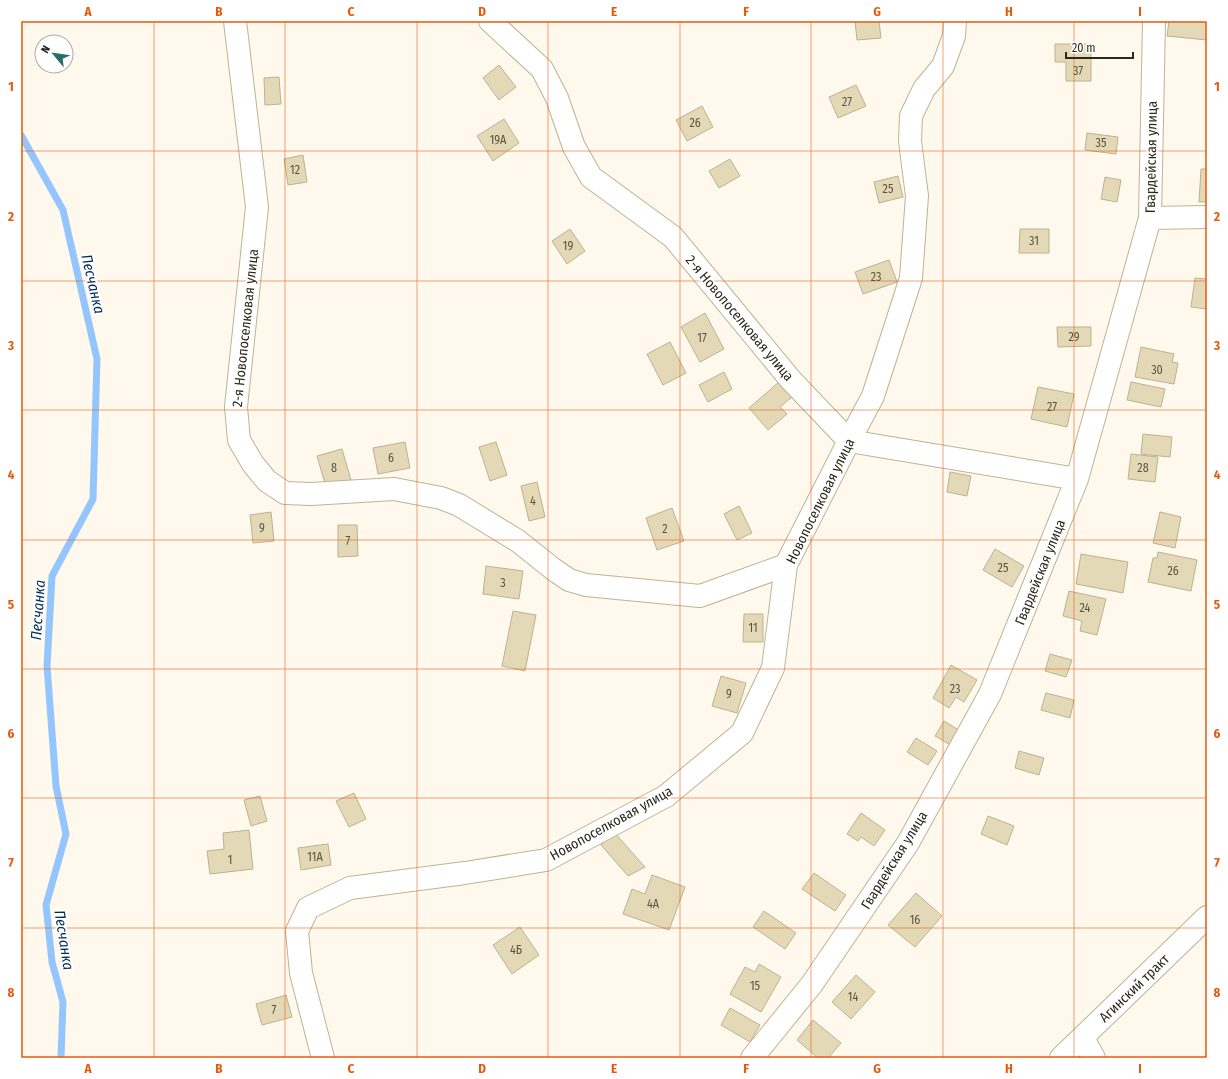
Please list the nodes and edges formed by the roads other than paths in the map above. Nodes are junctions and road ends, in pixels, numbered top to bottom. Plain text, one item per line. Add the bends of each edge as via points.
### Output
1 (235, 21) edge
2 (490, 21) edge
3 (955, 21) edge
4 (1154, 21) edge
5 (1207, 217) edge
6 (1150, 218) junction
7 (849, 441) junction
8 (1077, 479) junction
9 (786, 565) junction
10 (1207, 917) edge
11 (1083, 1038) junction
12 (323, 1058) edge
13 (752, 1058) edge
14 (1062, 1058) edge
15 (1094, 1058) edge

1 - 9 main road, 2-я Новопоселковая улица via 257,207 236,407 240,440 253,464 267,481 285,493 394,489 441,498 459,505 518,541 569,580 586,585 700,596
2 - 7 main road, 2-я Новопоселковая улица via 542,69 557,98 574,148 590,177 673,236 790,379
3 - 7 main road, Новопоселковая улица via 954,36 943,66 924,89 911,116 910,141 917,196 912,278 873,396
4 - 6 main road, Гвардейская улица
5 - 6 main road
6 - 8 main road, Гвардейская улица
7 - 8 main road
7 - 9 main road, Новопоселковая улица
8 - 13 main road, Гвардейская улица via 990,694 908,843 812,984
9 - 12 main road, Новопоселковая улица via 773,668 742,732 666,796 546,860 350,888 308,908 297,931 301,973
10 - 11 main road, Агинский тракт
11 - 14 main road, Агинский тракт
11 - 15 main road

